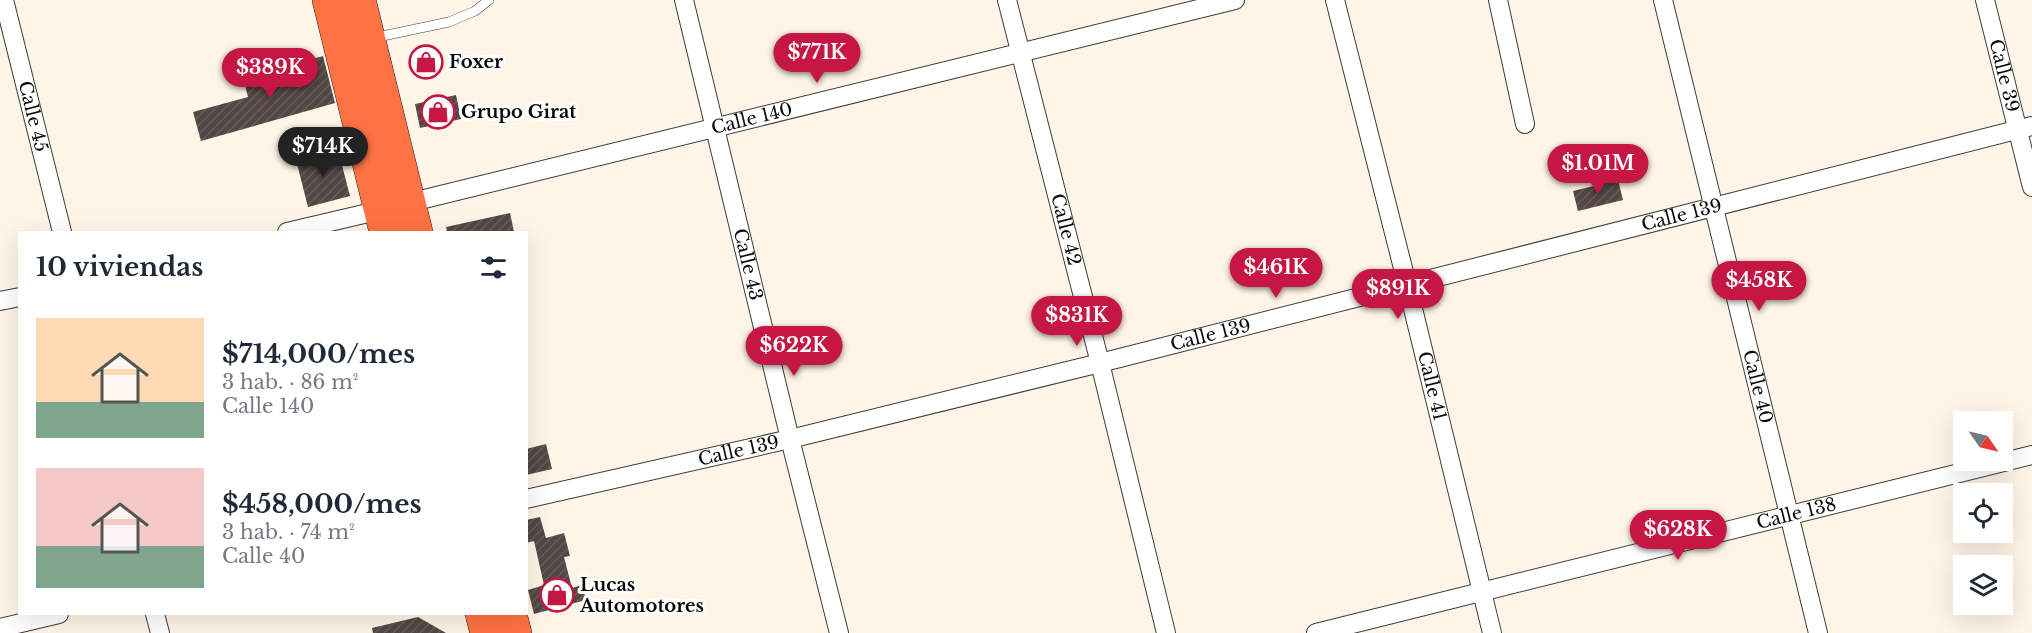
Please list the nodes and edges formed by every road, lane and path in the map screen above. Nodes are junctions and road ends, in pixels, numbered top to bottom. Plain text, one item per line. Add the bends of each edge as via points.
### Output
1 (4, 0) edge
2 (329, 0) edge
3 (359, 0) edge
4 (489, 0) edge
5 (684, 0) edge
6 (1007, 0) edge
7 (1235, 0) edge
8 (1335, 0) edge
9 (1498, 0) edge
10 (1663, 0) edge
11 (1985, 0) edge
12 (369, 39) junction
13 (1020, 52) junction
14 (1525, 124) dead end
15 (717, 128) junction
16 (2025, 128) edge
17 (2032, 187) edge
18 (1715, 207) junction
19 (398, 220) edge
20 (62, 231) edge
21 (296, 231) edge
22 (1407, 284) junction
23 (18, 297) edge
24 (0, 301) edge
25 (1100, 363) junction
26 (790, 439) junction
27 (2032, 455) edge
28 (528, 499) edge
29 (1788, 515) junction
30 (1482, 592) junction
31 (55, 615) edge
32 (155, 615) edge
33 (482, 615) edge
34 (510, 615) edge
35 (0, 628) edge
36 (160, 633) edge
37 (487, 633) edge
38 (515, 633) edge
39 (839, 633) edge
40 (1166, 633) edge
41 (1316, 633) edge
42 (1492, 633) edge
43 (1818, 633) edge

1 - 20 street, Calle 45
2 - 19 highway
3 - 12 highway
4 - 12 lane via 449,22
5 - 15 street, Calle 43
6 - 13 street, Calle 42
7 - 13 street, Calle 140
8 - 22 street, Calle 41
9 - 14 street
10 - 18 street, Calle 40
11 - 16 street, Calle 39
12 - 19 highway
13 - 15 street, Calle 140
13 - 25 street, Calle 42
15 - 19 street, Calle 140
15 - 26 street, Calle 43
16 - 17 street, Calle 39
16 - 18 street, Calle 139
18 - 22 street, Calle 139
18 - 29 street, Calle 40
19 - 21 street, Calle 140
22 - 25 street, Calle 139
22 - 30 street, Calle 41
23 - 24 street
25 - 26 street, Calle 139
25 - 40 street, Calle 42
26 - 28 street, Calle 139
26 - 39 street, Calle 43
27 - 29 street, Calle 138
29 - 30 street, Calle 138
29 - 43 street, Calle 40
30 - 41 street, Calle 138
30 - 42 street, Calle 41
31 - 35 street
32 - 36 street
33 - 37 highway
34 - 38 highway

